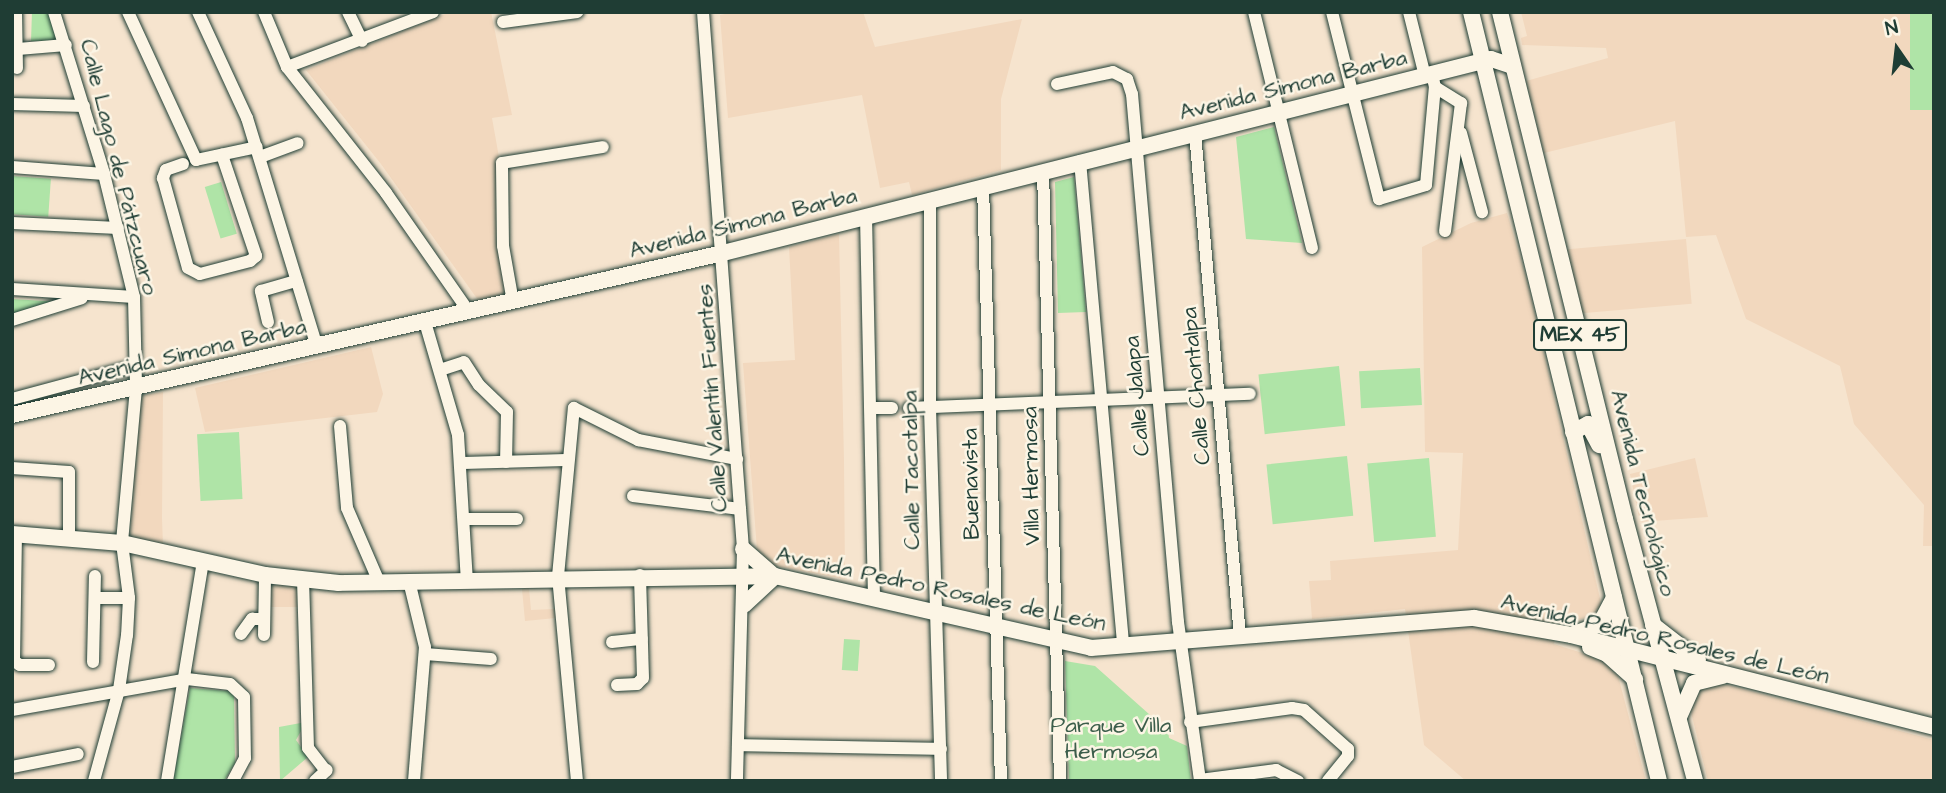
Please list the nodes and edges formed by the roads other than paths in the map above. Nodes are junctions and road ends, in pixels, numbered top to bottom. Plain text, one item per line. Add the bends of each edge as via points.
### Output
1 (16, 12) edge
2 (54, 12) edge
3 (128, 12) edge
4 (198, 12) edge
5 (264, 12) edge
6 (348, 12) edge
7 (577, 12) edge
8 (703, 12) edge
9 (1254, 12) edge
10 (1332, 12) edge
11 (1409, 12) edge
12 (1464, 12) edge
13 (1471, 12) edge
14 (425, 14) edge
15 (1502, 19) edge
16 (503, 22) dead end
17 (1476, 32) junction
18 (362, 41) junction
19 (66, 45) junction
20 (18, 49) junction
21 (1482, 62) junction
22 (1513, 66) junction
23 (287, 67) junction
24 (17, 68) dead end
25 (1431, 79) junction
26 (1057, 84) dead end
27 (1353, 94) junction
28 (12, 104) edge
29 (84, 106) junction
30 (1279, 112) junction
31 (1459, 126) junction
32 (1195, 133) junction
33 (298, 143) dead end
34 (603, 147) dead end
35 (1138, 147) junction
36 (258, 152) junction
37 (222, 155) junction
38 (1080, 161) junction
39 (189, 162) junction
40 (12, 167) edge
41 (1043, 171) junction
42 (104, 174) junction
43 (984, 186) junction
44 (930, 200) junction
45 (1482, 212) dead end
46 (866, 216) junction
47 (12, 223) edge
48 (118, 228) junction
49 (1446, 231) dead end
50 (1312, 248) dead end
51 (723, 253) junction
52 (297, 281) junction
53 (12, 289) edge
54 (90, 295) junction
55 (134, 297) junction
56 (513, 302) junction
57 (469, 312) junction
58 (12, 320) edge
59 (268, 321) dead end
60 (425, 323) junction
61 (317, 347) junction
62 (135, 366) junction
63 (440, 370) junction
64 (1562, 384) junction
65 (136, 388) junction
66 (1595, 393) junction
67 (1250, 394) dead end
68 (1218, 396) junction
69 (1158, 397) junction
70 (12, 399) edge
71 (1101, 401) junction
72 (991, 404) junction
73 (1051, 404) junction
74 (871, 408) junction
75 (892, 408) dead end
76 (909, 408) dead end
77 (930, 408) junction
78 (12, 415) edge
79 (340, 426) dead end
80 (1573, 432) junction
81 (737, 459) junction
82 (568, 460) junction
83 (506, 462) junction
84 (461, 463) junction
85 (12, 468) edge
86 (634, 496) dead end
87 (740, 509) junction
88 (465, 519) junction
89 (517, 520) dead end
90 (14, 534) edge
91 (69, 538) junction
92 (1630, 540) junction
93 (122, 543) junction
94 (743, 549) junction
95 (203, 561) junction
96 (723, 574) junction
97 (743, 574) junction
98 (265, 575) junction
99 (640, 575) junction
100 (95, 576) dead end
101 (558, 576) junction
102 (775, 576) junction
103 (303, 579) junction
104 (467, 580) junction
105 (409, 581) junction
106 (379, 582) junction
107 (874, 597) junction
108 (95, 598) junction
109 (129, 598) junction
110 (1614, 598) junction
111 (744, 601) junction
112 (935, 612) junction
113 (264, 619) junction
114 (1653, 625) junction
115 (994, 626) junction
116 (242, 634) dead end
117 (264, 635) dead end
118 (1571, 635) junction
119 (1240, 636) junction
120 (642, 639) junction
121 (1180, 640) junction
122 (1055, 641) junction
123 (612, 642) dead end
124 (1123, 647) junction
125 (1627, 649) junction
126 (425, 654) junction
127 (1661, 657) junction
128 (491, 659) dead end
129 (93, 662) dead end
130 (49, 665) dead end
131 (1735, 676) junction
132 (187, 679) junction
133 (1635, 679) junction
134 (617, 685) dead end
135 (119, 690) junction
136 (12, 710) edge
137 (1679, 720) junction
138 (1190, 722) junction
139 (1934, 727) edge
140 (738, 745) junction
141 (941, 749) junction
142 (78, 754) dead end
143 (12, 767) edge
144 (327, 774) edge
145 (1200, 780) edge
146 (94, 781) edge
147 (167, 781) edge
148 (233, 781) edge
149 (315, 781) edge
150 (414, 781) edge
151 (577, 781) edge
152 (737, 781) edge
153 (942, 781) edge
154 (1001, 781) edge
155 (1060, 781) edge
156 (1298, 781) edge
157 (1328, 781) edge
158 (1659, 781) edge
159 (1695, 781) edge

1 - 20 street
2 - 19 street, Calle Lago de Pátzcuaro
3 - 39 street
4 - 36 street
5 - 23 street
6 - 18 street
7 - 16 street
8 - 51 street, Calle Valentín Fuentes
9 - 30 street
10 - 27 street
11 - 25 street
12 - 21 main road
13 - 17 main road, MEX 45
14 - 18 street
15 - 17 main road via 1494,38
15 - 22 main road, Avenida Tecnológico / MEX 45
17 - 21 main road, MEX 45
18 - 23 street
19 - 20 street
19 - 29 street, Calle Lago de Pátzcuaro
20 - 24 street
21 - 22 main road via 1501,60
21 - 25 main road, Avenida Simona Barba
21 - 64 main road, MEX 45
22 - 66 main road, Avenida Tecnológico / MEX 45
23 - 57 street via 386,194
25 - 27 main road, Avenida Simona Barba
25 - 27 street via 1426,185 1379,199
25 - 31 street via 1460,99
26 - 35 street, Calle Jalapa via 1107,72 1123,75 1132,94
27 - 30 main road, Avenida Simona Barba
28 - 29 street
29 - 42 street, Calle Lago de Pátzcuaro
30 - 32 main road, Avenida Simona Barba
30 - 50 street
31 - 45 street
31 - 49 street
32 - 35 main road, Avenida Simona Barba
32 - 68 street, Calle Chontalpa
33 - 36 street
34 - 56 street via 502,163 503,246
35 - 38 main road, Avenida Simona Barba
35 - 69 street, Calle Jalapa
36 - 37 street
36 - 52 street
37 - 39 street
37 - 39 street via 256,256 200,274 188,268 163,178 166,170
38 - 41 main road, Avenida Simona Barba
38 - 71 street
40 - 42 street
41 - 43 main road, Avenida Simona Barba
41 - 73 street, Villa Hermosa
42 - 48 street, Calle Lago de Pátzcuaro
43 - 44 main road, Avenida Simona Barba
43 - 72 street, Buenavista
44 - 46 main road, Avenida Simona Barba
44 - 77 street, Calle Tacotalpa
46 - 51 main road, Avenida Simona Barba
46 - 74 street
47 - 48 street
48 - 55 street, Calle Lago de Pátzcuaro
51 - 56 main road, Avenida Simona Barba
51 - 81 street, Calle Valentín Fuentes
52 - 59 street via 261,291
52 - 61 street
53 - 54 street
54 - 55 street
54 - 58 street
55 - 62 street, Calle Lago de Pátzcuaro
56 - 57 main road, Avenida Simona Barba
57 - 60 main road, Avenida Simona Barba
60 - 61 main road, Avenida Simona Barba
60 - 63 street
61 - 65 main road, Avenida Simona Barba
62 - 65 street, Calle Lago de Pátzcuaro
62 - 70 street
63 - 83 street via 461,361 507,412
63 - 84 street
64 - 66 main road via 1575,400
64 - 80 main road, MEX 45
65 - 78 main road, Avenida Simona Barba
65 - 93 street, Calle Lago de Pátzcuaro
66 - 92 main road, Avenida Tecnológico / MEX 45
67 - 68 street
68 - 69 street
68 - 119 street, Calle Chontalpa
69 - 71 street
69 - 121 street, Calle Jalapa
71 - 73 street
71 - 124 street
72 - 73 street
72 - 77 street
72 - 115 street, Buenavista
73 - 122 street, Villa Hermosa
74 - 75 street
74 - 107 street
76 - 77 street
77 - 112 street, Calle Tacotalpa
79 - 106 street via 347,508
80 - 92 main road via 1588,424 1597,433 1617,516
80 - 110 main road, MEX 45
81 - 82 street via 638,440 573,408
81 - 87 street, Calle Valentín Fuentes
82 - 83 street
82 - 101 street
83 - 84 street
84 - 88 street
85 - 91 street via 69,472
86 - 87 street
87 - 94 street, Calle Valentín Fuentes
88 - 89 street
88 - 104 street
90 - 91 main road, Avenida Pedro Rosales de León
90 - 130 street via 14,661
91 - 93 main road, Avenida Pedro Rosales de León
92 - 114 main road, Avenida Tecnológico / MEX 45
93 - 95 main road, Avenida Pedro Rosales de León
93 - 109 street, Calle Lago de Pátzcuaro
94 - 97 street, Calle Valentín Fuentes
94 - 102 main road via 762,570
95 - 98 main road, Avenida Pedro Rosales de León
95 - 132 street
96 - 97 main road, Avenida Pedro Rosales de León
96 - 99 main road, Avenida Pedro Rosales de León
96 - 111 main road via 739,586
97 - 102 main road, Avenida Pedro Rosales de León
97 - 111 street, Calle Valentín Fuentes
98 - 103 main road, Avenida Pedro Rosales de León
98 - 113 street
99 - 101 main road, Avenida Pedro Rosales de León
99 - 120 street
100 - 108 street
101 - 104 main road, Avenida Pedro Rosales de León
101 - 151 street
102 - 107 main road, Avenida Pedro Rosales de León
102 - 111 main road
103 - 106 main road, Avenida Pedro Rosales de León
103 - 144 street via 310,751
104 - 105 main road, Avenida Pedro Rosales de León
105 - 106 main road, Avenida Pedro Rosales de León
105 - 126 street
107 - 112 main road, Avenida Pedro Rosales de León
108 - 109 street
108 - 129 street
109 - 135 street, Calle Lago de Pátzcuaro
110 - 118 main road via 1600,624
110 - 125 main road, MEX 45
111 - 140 street, Calle Valentín Fuentes
112 - 115 main road, Avenida Pedro Rosales de León
112 - 141 street, Calle Tacotalpa
113 - 116 street via 251,620
113 - 117 street
114 - 127 main road, Avenida Tecnológico / MEX 45
114 - 131 main road via 1691,657
115 - 122 main road, Avenida Pedro Rosales de León
115 - 154 street, Buenavista
118 - 119 main road, Avenida Pedro Rosales de León via 1461,617
118 - 125 main road, Avenida Pedro Rosales de León
118 - 133 main road via 1577,643 1607,654
119 - 121 main road, Avenida Pedro Rosales de León
120 - 123 street
120 - 134 street via 642,680
121 - 124 main road, Avenida Pedro Rosales de León
121 - 138 street, Calle Jalapa
122 - 124 main road, Avenida Pedro Rosales de León via 1091,648
122 - 155 street, Villa Hermosa
125 - 127 main road, Avenida Pedro Rosales de León
125 - 133 main road, MEX 45
126 - 128 street
126 - 150 street
127 - 131 main road, Avenida Pedro Rosales de León
127 - 137 main road, Avenida Tecnológico / MEX 45
131 - 137 main road via 1712,676 1694,683
131 - 139 main road, Avenida Pedro Rosales de León
132 - 135 street
132 - 147 street
132 - 148 street via 230,684 244,697 245,758
133 - 158 main road, MEX 45
135 - 136 street
135 - 146 street, Calle Lago de Pátzcuaro
137 - 159 main road, Avenida Tecnológico / MEX 45
138 - 145 street, Calle Jalapa
138 - 157 street via 1299,709 1349,751
140 - 141 street
140 - 152 street, Calle Valentín Fuentes
141 - 153 street, Calle Tacotalpa
142 - 143 street
144 - 149 street
145 - 156 street via 1276,771

